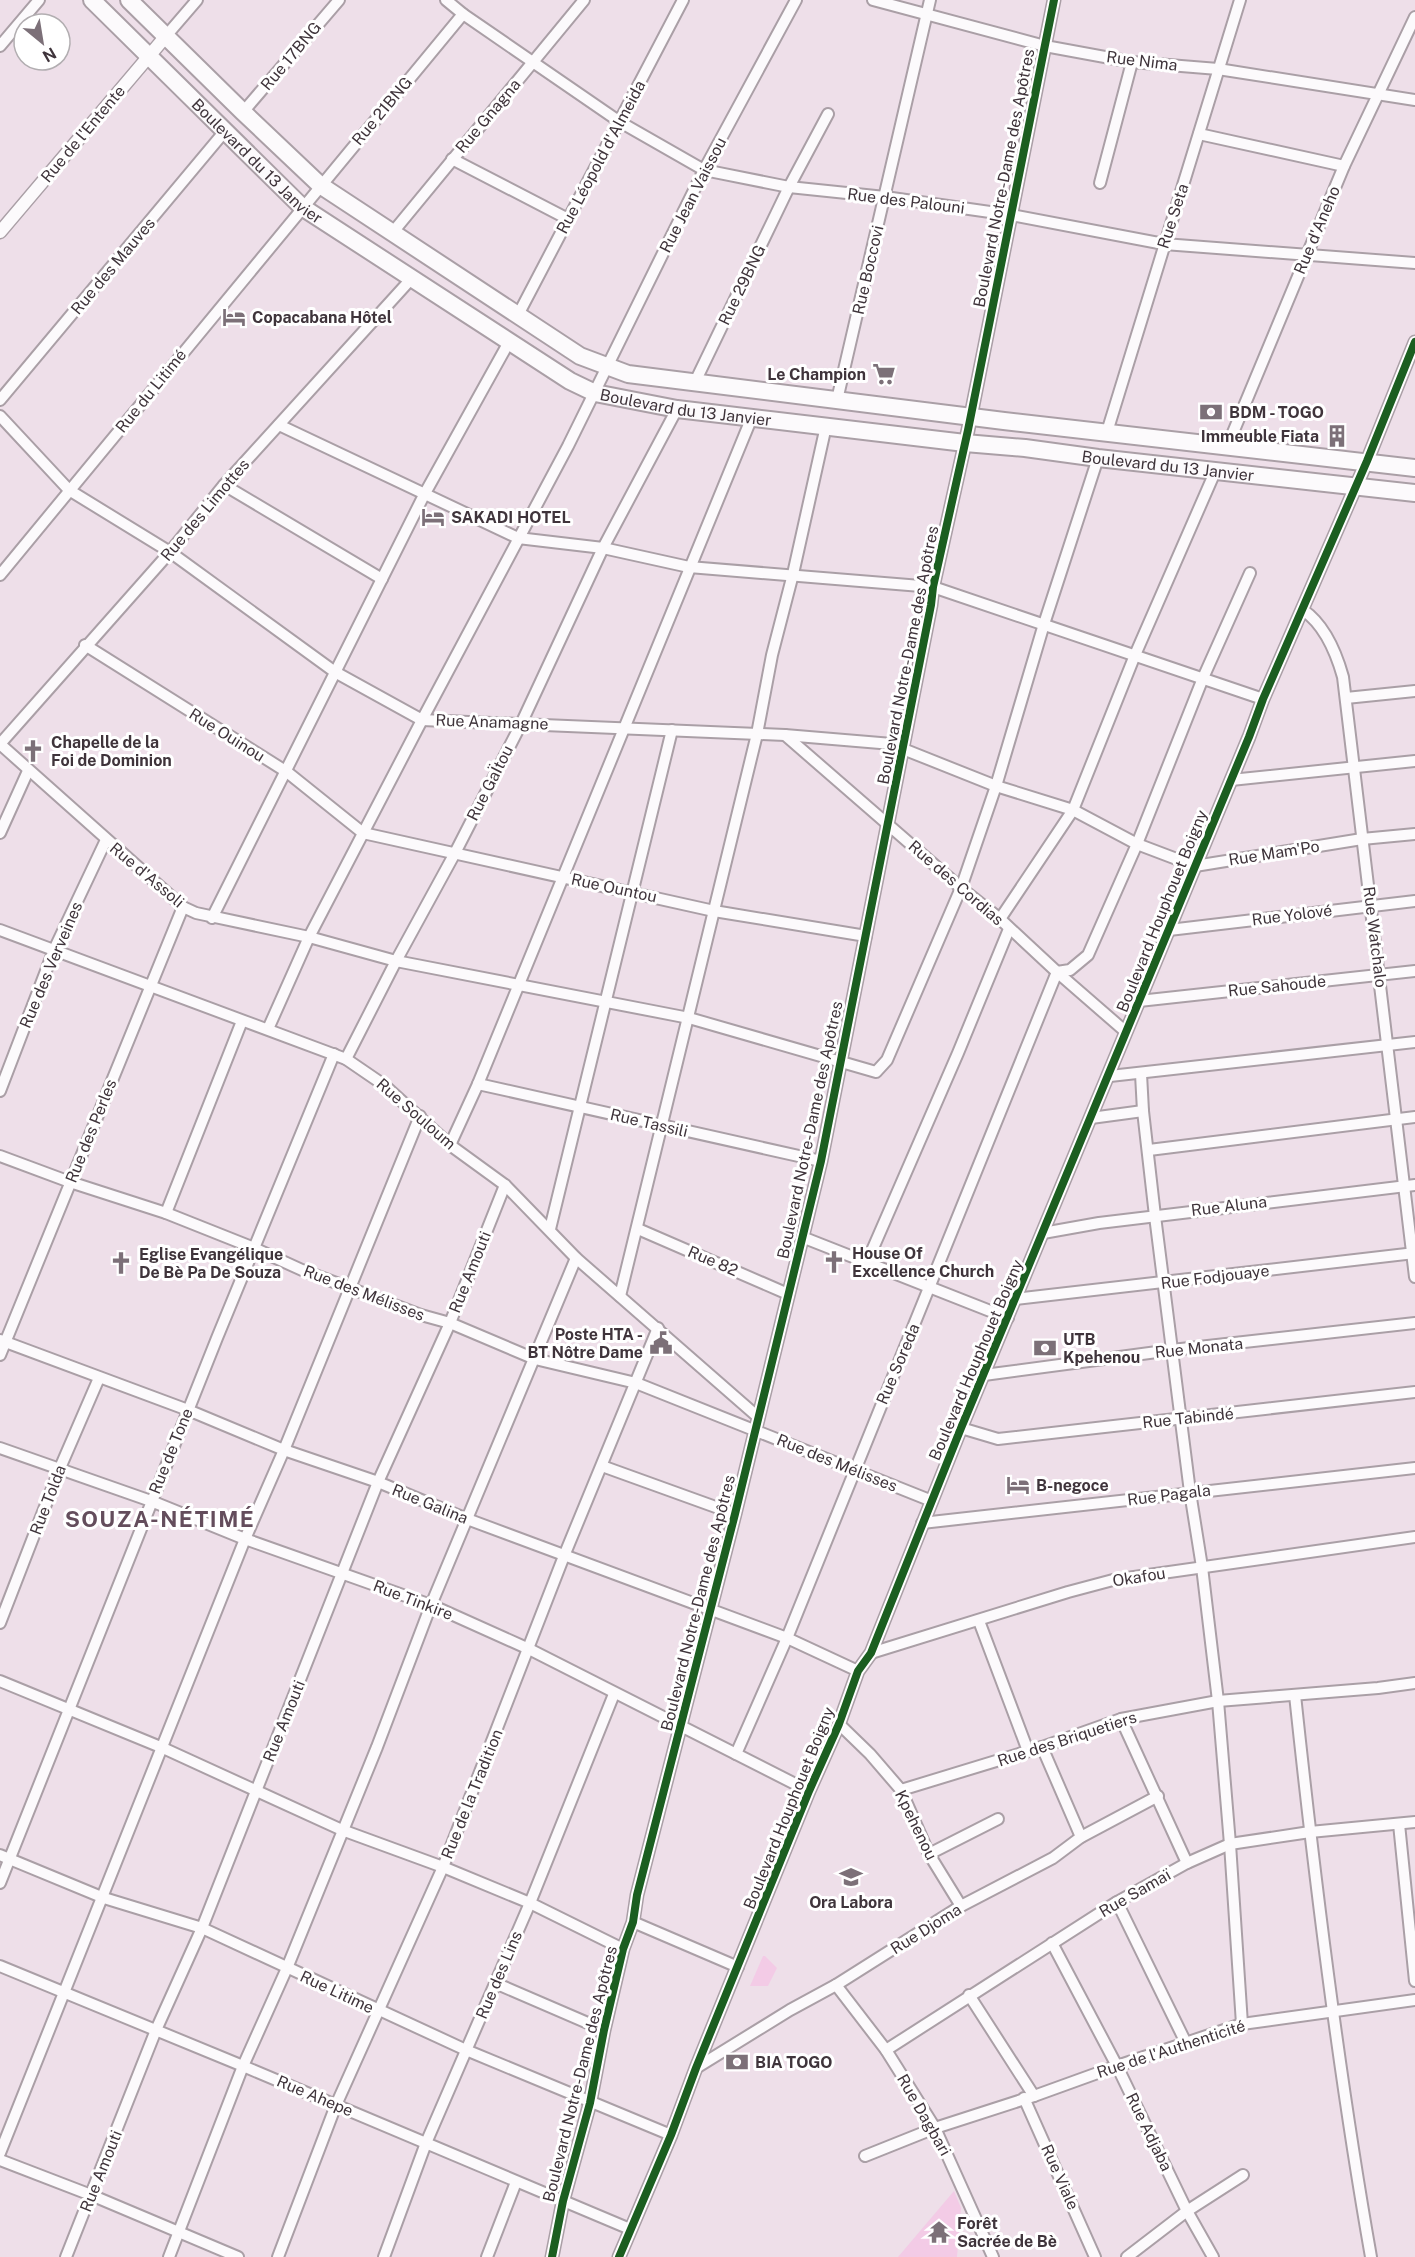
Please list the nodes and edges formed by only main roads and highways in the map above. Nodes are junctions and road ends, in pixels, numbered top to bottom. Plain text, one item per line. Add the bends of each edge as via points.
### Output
1 (92, 0) edge
2 (129, 0) edge
3 (1415, 468) edge
4 (1361, 474) junction
5 (1415, 493) edge

1 - 4 highway, Boulevard du 13 Janvier via 302,207 570,381 595,393 677,409 1215,471
2 - 4 highway, Boulevard du 13 Janvier via 320,185 580,356 608,368 628,374 1227,447
3 - 4 highway, Boulevard du 13 Janvier
4 - 5 highway, Boulevard du 13 Janvier

